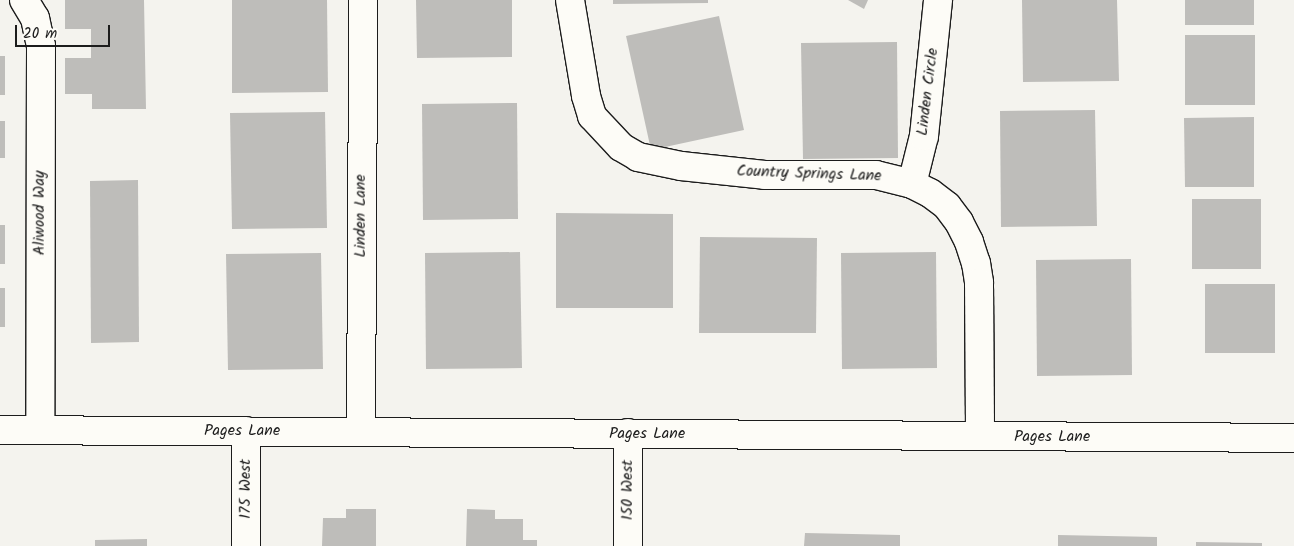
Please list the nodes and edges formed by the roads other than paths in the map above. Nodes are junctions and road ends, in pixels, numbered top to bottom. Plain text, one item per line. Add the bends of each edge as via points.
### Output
1 (24, 0) edge
2 (363, 0) edge
3 (570, 0) edge
4 (938, 0) edge
5 (912, 184) junction
6 (0, 430) edge
7 (40, 430) junction
8 (246, 431) junction
9 (361, 432) junction
10 (628, 434) junction
11 (980, 436) junction
12 (1294, 438) edge
13 (246, 546) edge
14 (628, 546) edge

1 - 7 street, Aliwood Way via 35,18 41,46
2 - 9 street, Linden Lane
3 - 5 street, Country Springs Lane via 592,116 621,147 638,157 681,166 765,175 876,175
4 - 5 street, Linden Circle via 924,136
5 - 11 street, Country Springs Lane via 947,206 959,222 976,263 979,283
6 - 7 street, Pages Lane
7 - 8 street, Pages Lane
8 - 9 street, Pages Lane
8 - 13 street, 175 West
9 - 10 street, Pages Lane
10 - 11 street, Pages Lane
10 - 14 street, 150 West
11 - 12 street, Pages Lane

